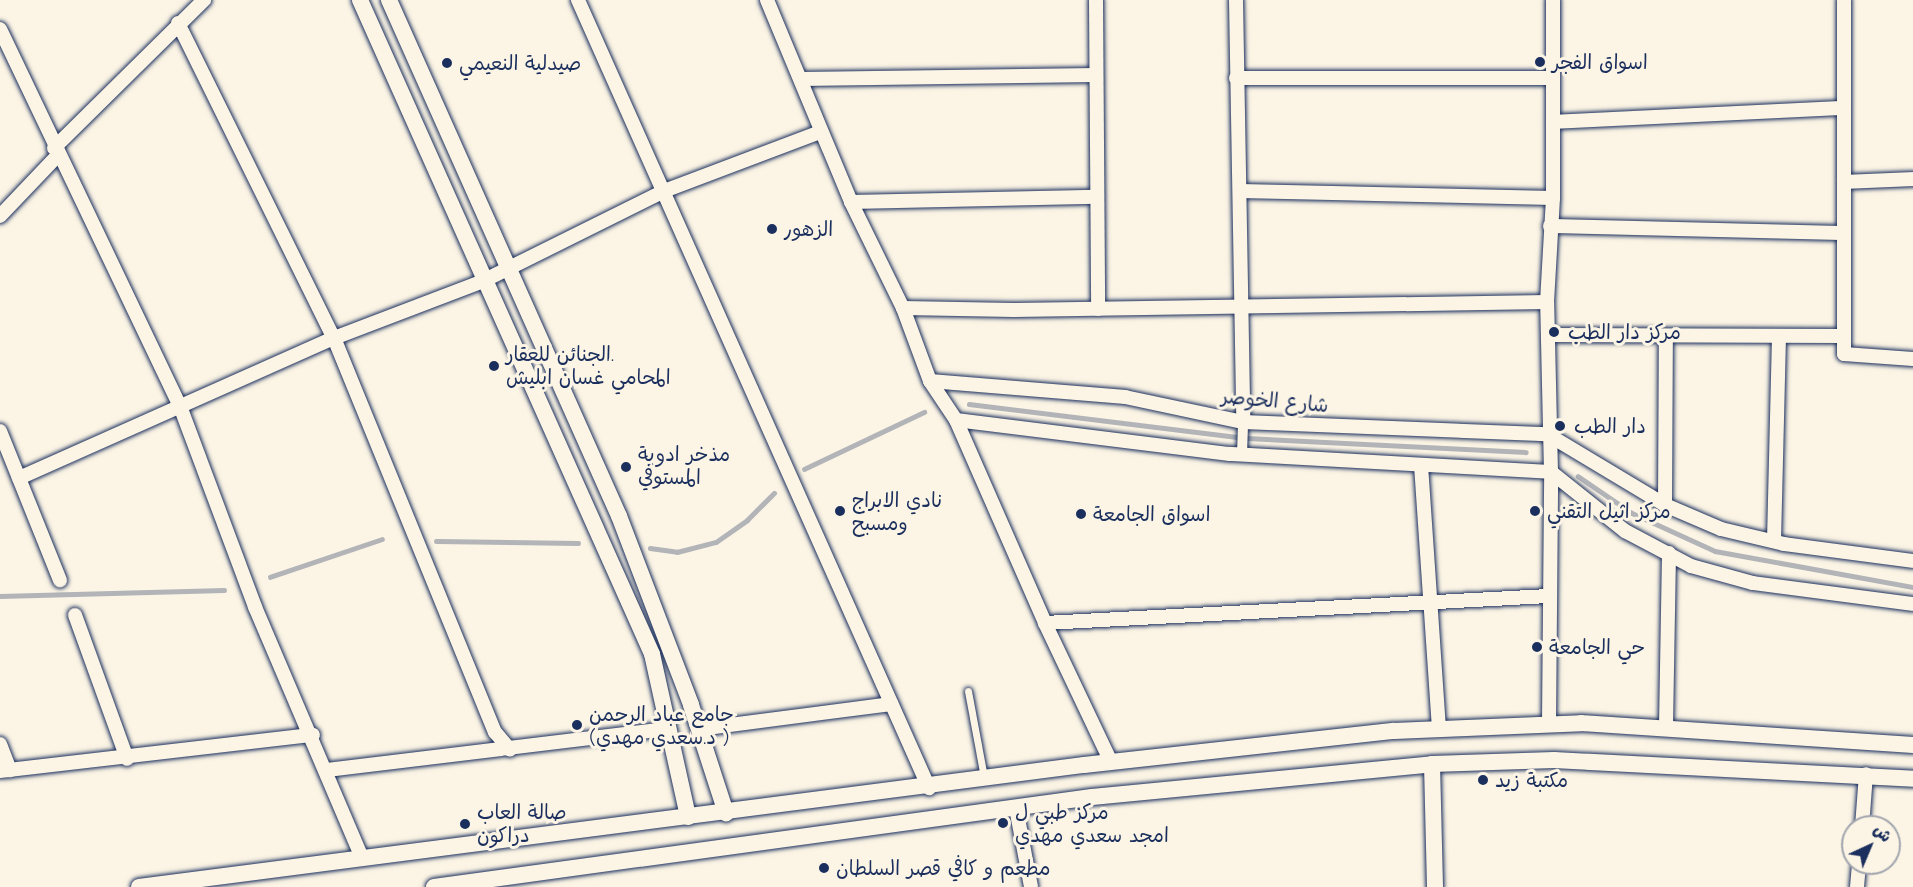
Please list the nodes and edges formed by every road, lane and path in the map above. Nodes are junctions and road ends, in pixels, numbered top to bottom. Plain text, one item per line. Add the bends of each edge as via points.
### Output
1 (204, 0) edge
2 (360, 0) edge
3 (389, 0) edge
4 (578, 0) edge
5 (767, 0) edge
6 (1096, 0) edge
7 (1236, 0) edge
8 (1553, 0) edge
9 (1844, 0) edge
10 (178, 23) junction
11 (0, 29) edge
12 (1096, 75) junction
13 (1236, 78) junction
14 (1553, 78) junction
15 (801, 79) junction
16 (1844, 108) junction
17 (1553, 122) junction
18 (820, 132) junction
19 (56, 151) junction
20 (1913, 179) edge
21 (1844, 182) junction
22 (664, 191) junction
23 (1240, 191) junction
24 (1097, 197) junction
25 (1553, 198) junction
26 (851, 202) junction
27 (0, 216) edge
28 (1550, 226) junction
29 (1844, 233) junction
30 (509, 269) junction
31 (483, 281) junction
32 (1547, 302) junction
33 (1239, 307) junction
34 (903, 308) junction
35 (1098, 309) junction
36 (1549, 335) junction
37 (1666, 336) junction
38 (1779, 336) junction
39 (1844, 336) junction
40 (334, 338) junction
41 (1913, 359) edge
42 (930, 381) junction
43 (180, 406) junction
44 (956, 420) junction
45 (1243, 422) junction
46 (0, 431) edge
47 (1547, 434) junction
48 (1242, 454) junction
49 (1421, 465) junction
50 (1551, 472) junction
51 (19, 478) junction
52 (1665, 505) junction
53 (1774, 541) junction
54 (1669, 553) junction
55 (1913, 561) edge
56 (60, 580) dead end
57 (1548, 596) junction
58 (1432, 602) junction
59 (1913, 604) edge
60 (75, 615) dead end
61 (1045, 623) junction
62 (968, 691) dead end
63 (891, 704) junction
64 (1549, 723) junction
65 (1666, 726) junction
66 (1439, 728) junction
67 (667, 729) junction
68 (699, 729) junction
69 (313, 735) junction
70 (0, 744) edge
71 (1913, 745) edge
72 (510, 750) junction
73 (127, 759) junction
74 (1112, 762) junction
75 (1432, 764) junction
76 (327, 770) junction
77 (5, 771) edge
78 (1866, 774) junction
79 (1913, 779) edge
80 (984, 780) junction
81 (929, 788) junction
82 (1016, 808) junction
83 (726, 813) junction
84 (1863, 815) edge
85 (688, 817) junction
86 (362, 858) junction
87 (139, 887) edge
88 (434, 887) edge
89 (1031, 887) edge
90 (1435, 887) edge

1 - 10 street
2 - 31 street
3 - 30 street
4 - 22 street
5 - 15 street
6 - 12 street
7 - 13 street
8 - 14 street
9 - 16 street
10 - 19 street
10 - 40 street
11 - 19 street
12 - 15 street
12 - 24 street
13 - 14 street
13 - 23 street
14 - 17 street
15 - 18 street
16 - 17 street
16 - 21 street
17 - 25 street
18 - 22 street
18 - 26 street
19 - 27 street
19 - 43 street
20 - 21 street
21 - 29 street
22 - 30 street
22 - 63 street
23 - 25 street
23 - 33 street
24 - 26 street
24 - 35 street
25 - 28 street
26 - 34 street
28 - 29 street
28 - 32 street
29 - 39 street
30 - 31 street
30 - 68 street via 618,516
31 - 40 street
31 - 67 street via 652,654
32 - 33 street
32 - 36 street
33 - 35 street
33 - 45 street
34 - 35 street
34 - 42 street
36 - 37 street
36 - 47 street
37 - 38 street
37 - 52 street
38 - 39 street
38 - 53 street
39 - 41 street via 1844,354
40 - 43 street
40 - 72 street via 495,732
42 - 44 street
42 - 45 street, شارع الخوصر via 1125,397
43 - 51 street
43 - 69 street via 255,606
44 - 48 street
44 - 61 street
45 - 47 street, شارع الخوصر
45 - 48 street
46 - 51 street
47 - 50 street
47 - 52 street
48 - 49 street
49 - 50 street
49 - 58 street
50 - 54 street via 1625,531
50 - 57 street
51 - 56 street
52 - 53 street via 1721,529
53 - 55 street
54 - 59 street via 1691,566 1753,583
54 - 65 street
57 - 58 street
57 - 64 street
58 - 61 street
58 - 66 street
60 - 73 street
61 - 74 street
62 - 80 lane
63 - 68 street
63 - 81 street
64 - 65 street
64 - 66 street
65 - 71 street
66 - 74 street
67 - 72 street
67 - 85 street
68 - 83 street
69 - 73 street
69 - 76 street
70 - 77 street
72 - 76 street
73 - 77 street
74 - 80 street
75 - 78 street via 1554,760
75 - 82 street
75 - 90 street
76 - 86 street
78 - 79 street
78 - 84 street
80 - 81 street
81 - 83 street
82 - 88 street
82 - 89 street
83 - 85 street
85 - 86 street
86 - 87 street

